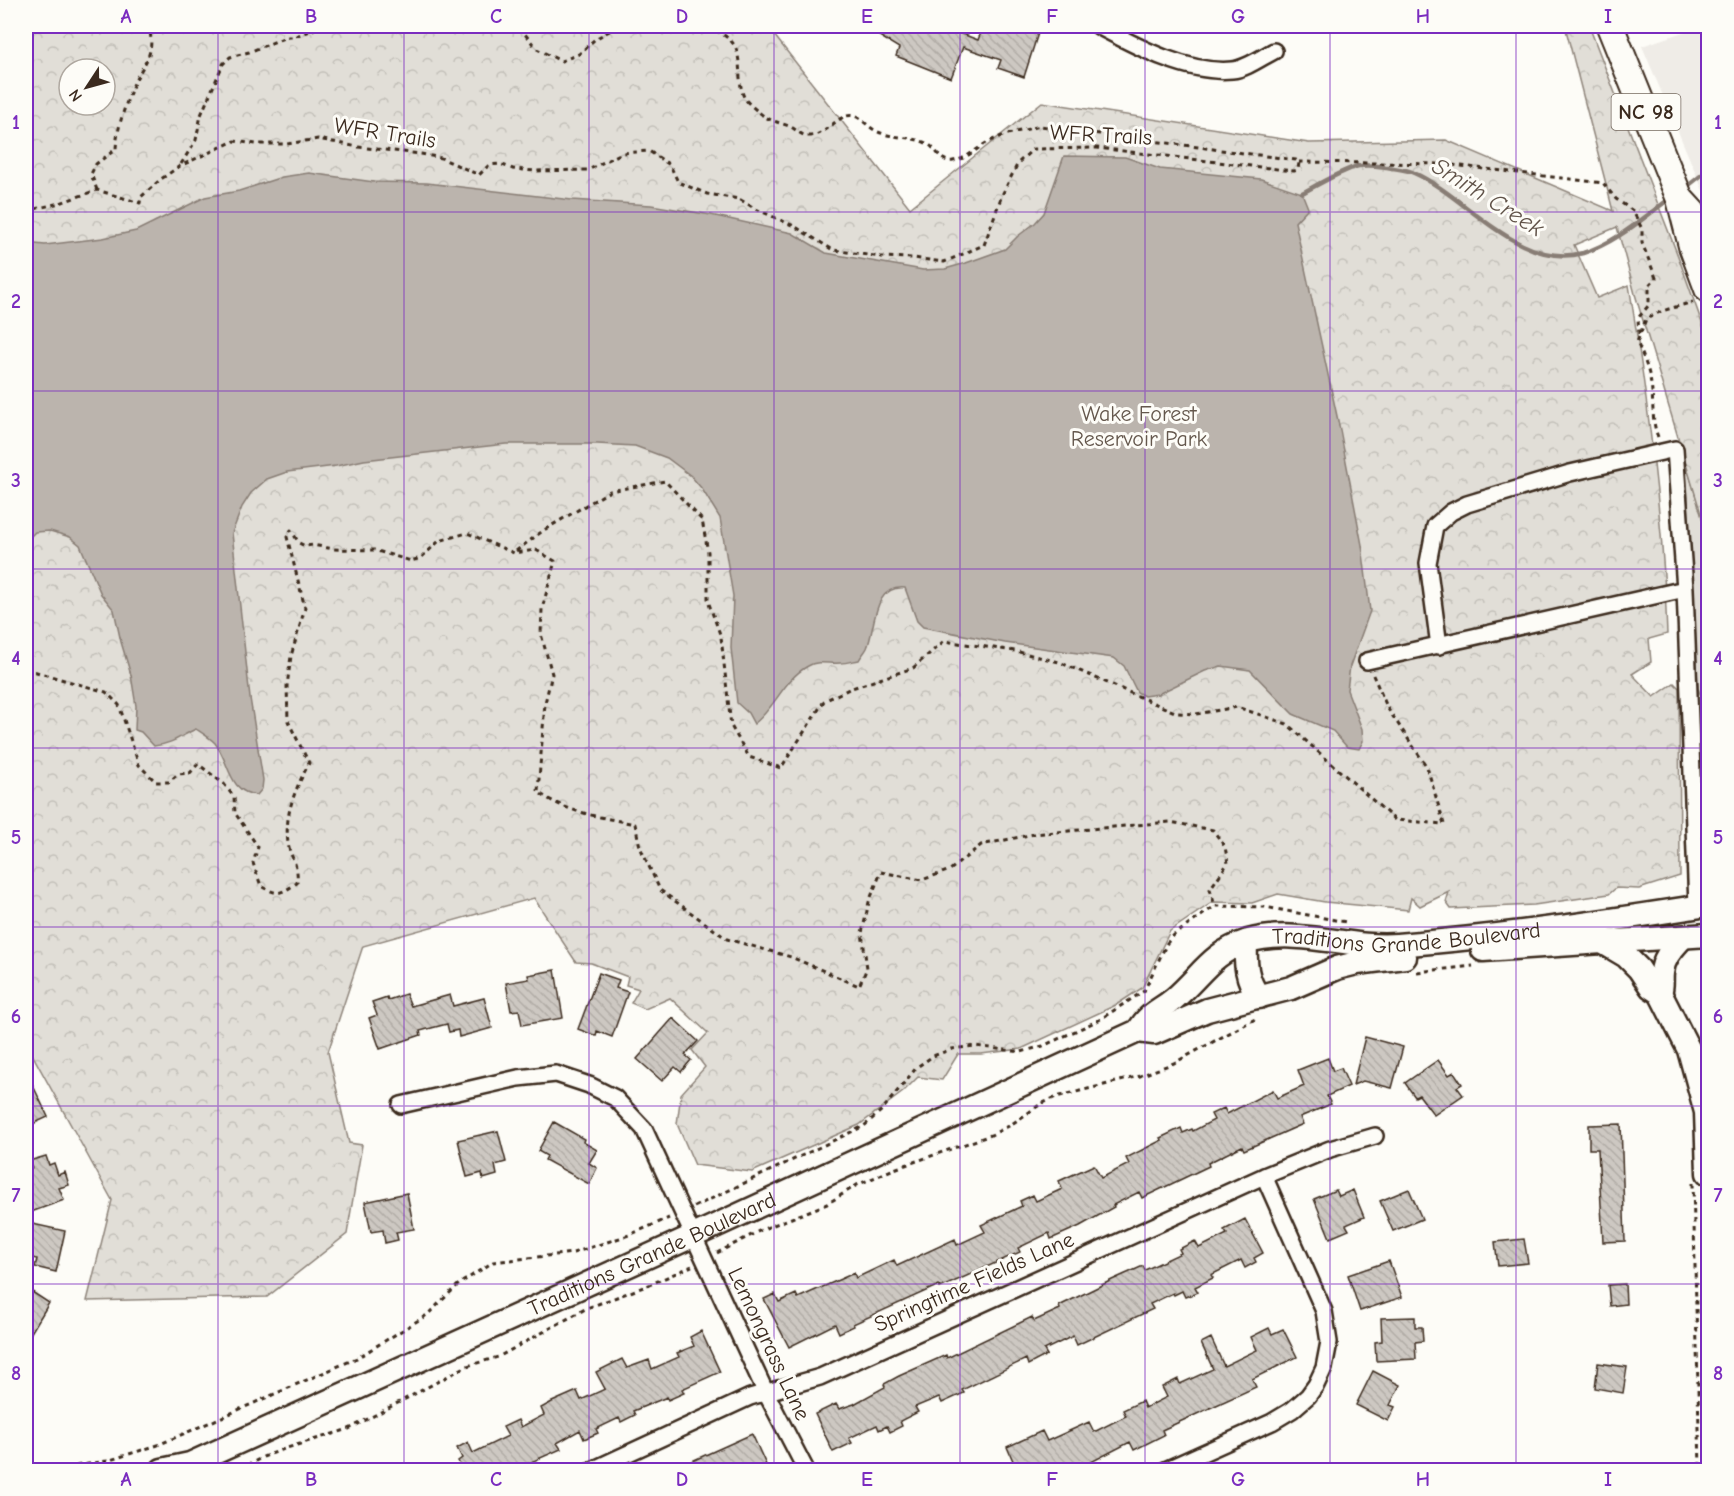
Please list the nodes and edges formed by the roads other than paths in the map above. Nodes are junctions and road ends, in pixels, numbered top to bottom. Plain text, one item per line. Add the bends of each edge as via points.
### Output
1 (1098, 26) edge
2 (1610, 26) edge
3 (1274, 51) dead end
4 (1680, 199) junction
5 (1708, 232) edge
6 (1703, 295) edge
7 (1685, 589) junction
8 (1439, 646) junction
9 (1367, 661) road end
10 (1702, 906) edge
11 (1708, 935) edge
12 (1682, 938) junction
13 (1246, 942) junction
14 (1604, 943) junction
15 (1660, 993) junction
16 (1261, 1006) junction
17 (1138, 1031) junction
18 (401, 1105) dead end
19 (1375, 1136) dead end
20 (1701, 1173) edge
21 (1264, 1176) junction
22 (693, 1236) junction
23 (766, 1393) junction
24 (162, 1470) edge
25 (592, 1470) edge
26 (806, 1470) edge
27 (1165, 1470) edge

1 - 3 street via 1159,55 1213,69 1235,70
2 - 4 highway, NC 98
4 - 5 highway, NC 98
4 - 6 highway, NC 98
7 - 8 street
7 - 8 street via 1675,449 1570,473 1450,512 1435,526 1428,562
7 - 10 street
8 - 9 street
10 - 13 main road, Traditions Grande Boulevard via 1395,945 1292,935
11 - 12 main road, Traditions Grande Boulevard
12 - 14 main road, Traditions Grande Boulevard
12 - 15 main road via 1664,963
13 - 16 main road via 1248,978
13 - 17 main road, Traditions Grande Boulevard via 1216,956 1174,999 1146,1017
14 - 15 main road via 1633,961 1651,987
14 - 16 main road, Traditions Grande Boulevard via 1357,963 1328,971
15 - 20 main road via 1689,1050 1706,1112
16 - 17 main road, Traditions Grande Boulevard via 1207,1010 1154,1034
17 - 22 main road, Traditions Grande Boulevard
18 - 22 street, Lemongrass Lane via 518,1078 556,1074 589,1084 615,1098 644,1129
19 - 21 street, Springtime Fields Lane via 1329,1149
21 - 23 street, Springtime Fields Lane via 820,1377
21 - 27 street via 1324,1311 1329,1342 1324,1368 1308,1396 1283,1416
22 - 23 street, Lemongrass Lane
22 - 24 main road, Traditions Grande Boulevard via 190,1464
23 - 25 street, Springtime Fields Lane
23 - 26 street, Lemongrass Lane

